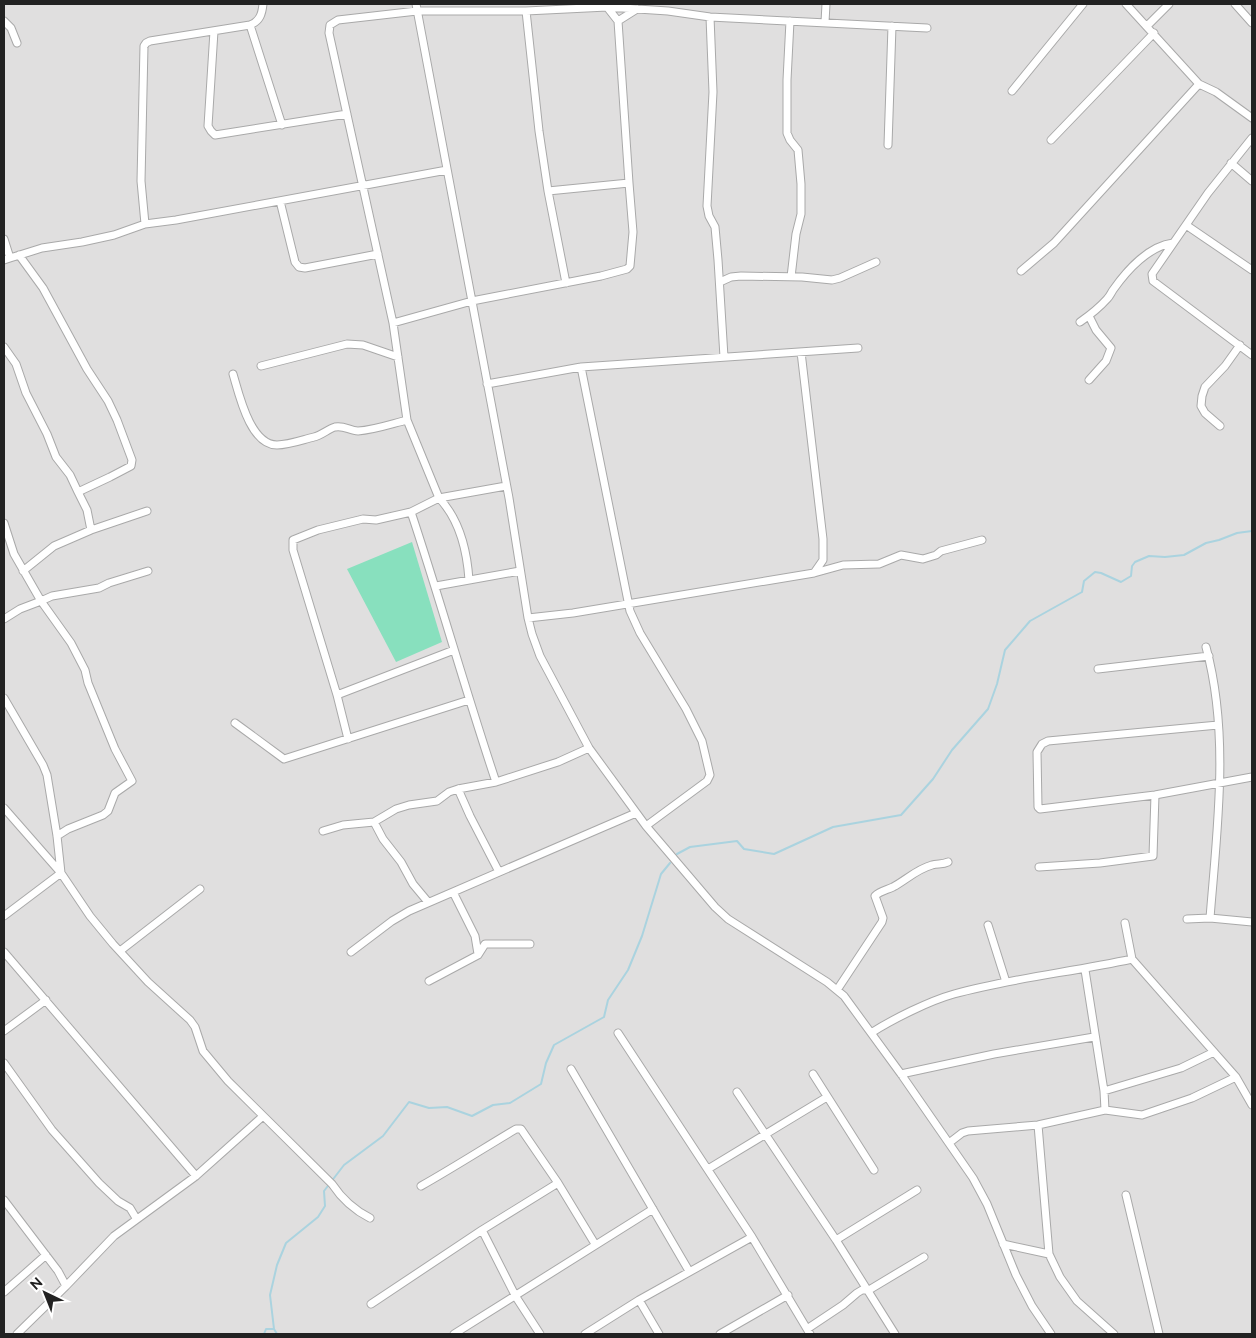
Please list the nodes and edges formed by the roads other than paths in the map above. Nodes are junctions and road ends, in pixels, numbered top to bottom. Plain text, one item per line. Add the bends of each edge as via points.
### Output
1 (262, 4) edge
2 (826, 4) edge
3 (1083, 4) edge
4 (1126, 4) edge
5 (1169, 4) edge
6 (1235, 4) edge
7 (588, 5) edge
8 (417, 7) edge
9 (607, 7) junction
10 (515, 8) edge
11 (668, 8) edge
12 (636, 9) junction
13 (526, 11) junction
14 (1250, 15) edge
15 (710, 17) junction
16 (4, 20) edge
17 (618, 21) junction
18 (790, 22) junction
19 (825, 22) junction
20 (1252, 24) edge
21 (250, 25) junction
22 (892, 26) junction
23 (1147, 26) junction
24 (926, 28) dead end
25 (214, 32) junction
26 (1154, 33) junction
27 (17, 43) dead end
28 (1199, 84) junction
29 (1012, 90) dead end
30 (347, 114) junction
31 (1252, 118) edge
32 (282, 124) junction
33 (1252, 138) edge
34 (1051, 140) dead end
35 (888, 145) dead end
36 (1231, 163) junction
37 (447, 170) junction
38 (1252, 181) edge
39 (629, 183) junction
40 (363, 185) junction
41 (548, 191) junction
42 (280, 201) junction
43 (145, 224) junction
44 (1186, 225) junction
45 (4, 239) edge
46 (1173, 243) junction
47 (378, 254) junction
48 (19, 255) junction
49 (7, 259) edge
50 (876, 262) dead end
51 (1252, 270) edge
52 (1021, 271) dead end
53 (791, 277) junction
54 (720, 282) junction
55 (566, 283) junction
56 (472, 301) junction
57 (1089, 316) junction
58 (1080, 322) dead end
59 (392, 323) junction
60 (1240, 345) junction
61 (4, 346) edge
62 (858, 348) dead end
63 (801, 352) junction
64 (1252, 354) edge
65 (398, 357) junction
66 (724, 357) junction
67 (261, 366) dead end
68 (581, 366) junction
69 (233, 374) dead end
70 (1088, 380) dead end
71 (487, 384) junction
72 (407, 420) junction
73 (1220, 426) dead end
74 (506, 486) junction
75 (78, 492) junction
76 (438, 498) junction
77 (147, 512) dead end
78 (410, 512) junction
79 (4, 524) edge
80 (91, 530) junction
81 (982, 540) dead end
82 (823, 560) junction
83 (831, 568) junction
84 (23, 571) junction
85 (148, 571) dead end
86 (520, 571) junction
87 (814, 573) junction
88 (469, 580) junction
89 (436, 586) junction
90 (41, 601) junction
91 (629, 604) junction
92 (528, 618) junction
93 (4, 619) edge
94 (1206, 647) dead end
95 (454, 650) junction
96 (1209, 656) junction
97 (1098, 669) dead end
98 (337, 695) junction
99 (4, 698) edge
100 (469, 700) junction
101 (235, 723) dead end
102 (1218, 725) junction
103 (348, 739) junction
104 (589, 748) junction
105 (1252, 777) edge
106 (496, 782) junction
107 (1220, 782) junction
108 (458, 789) junction
109 (1155, 795) junction
110 (5, 812) edge
111 (636, 813) junction
112 (374, 822) junction
113 (646, 826) junction
114 (323, 830) dead end
115 (57, 836) junction
116 (948, 862) dead end
117 (1039, 868) dead end
118 (499, 872) junction
119 (60, 874) junction
120 (200, 889) dead end
121 (454, 892) junction
122 (428, 902) junction
123 (4, 916) edge
124 (1210, 918) junction
125 (1187, 919) dead end
126 (1125, 922) dead end
127 (1252, 922) edge
128 (988, 926) dead end
129 (530, 944) dead end
130 (120, 951) junction
131 (4, 952) edge
132 (351, 952) dead end
133 (478, 955) junction
134 (1132, 959) junction
135 (1085, 970) junction
136 (429, 981) dead end
137 (1006, 982) junction
138 (837, 990) junction
139 (46, 1000) junction
140 (4, 1031) edge
141 (871, 1032) junction
142 (618, 1033) dead end
143 (1094, 1037) junction
144 (1214, 1052) junction
145 (4, 1063) edge
146 (571, 1069) dead end
147 (813, 1074) dead end
148 (901, 1074) junction
149 (1236, 1077) junction
150 (1104, 1091) junction
151 (737, 1092) dead end
152 (827, 1097) junction
153 (1252, 1105) edge
154 (1106, 1110) junction
155 (262, 1117) junction
156 (1038, 1125) junction
157 (765, 1133) junction
158 (948, 1143) junction
159 (708, 1169) junction
160 (874, 1170) dead end
161 (196, 1176) junction
162 (558, 1183) junction
163 (421, 1186) dead end
164 (917, 1190) dead end
165 (1126, 1195) dead end
166 (4, 1200) edge
167 (653, 1209) junction
168 (136, 1218) junction
169 (370, 1218) dead end
170 (482, 1230) junction
171 (752, 1237) junction
172 (836, 1240) junction
173 (595, 1244) junction
174 (1003, 1244) junction
175 (1049, 1254) junction
176 (46, 1255) junction
177 (924, 1257) dead end
178 (689, 1271) junction
179 (66, 1286) junction
180 (868, 1290) junction
181 (4, 1292) edge
182 (788, 1295) junction
183 (516, 1297) junction
184 (639, 1300) junction
185 (371, 1304) dead end
186 (809, 1332) edge
187 (17, 1334) edge
188 (454, 1334) edge
189 (540, 1334) edge
190 (585, 1334) edge
191 (659, 1334) edge
192 (720, 1334) edge
193 (895, 1334) edge
194 (1051, 1334) edge
195 (1114, 1334) edge
196 (1159, 1334) edge

1 - 21 street via 262,13
2 - 19 street
3 - 29 street
4 - 23 street
5 - 23 street
6 - 14 street
7 - 9 street
7 - 13 street
8 - 10 street
8 - 30 street via 338,20 330,25
8 - 37 street
9 - 12 street
9 - 17 street
10 - 13 street
11 - 12 street
11 - 15 street
12 - 17 street
13 - 41 street
14 - 20 street
15 - 18 street
15 - 54 street via 713,92 707,206 714,227
16 - 27 street
17 - 39 street
18 - 19 street
18 - 53 street via 787,133 798,150 801,184
19 - 22 street
21 - 25 street
21 - 32 street
22 - 24 street
22 - 35 street
23 - 26 street
25 - 32 street via 208,126 211,132 215,135
25 - 43 street via 150,41 144,46 141,181
26 - 28 street
26 - 34 street
28 - 31 street
28 - 52 street via 1054,243
30 - 32 street
30 - 40 street
33 - 36 street
36 - 38 street
36 - 44 street
37 - 40 street
37 - 56 street
39 - 41 street
39 - 55 street via 633,232 630,266
40 - 42 street
40 - 47 street
41 - 55 street
42 - 43 street
42 - 47 street via 299,267
43 - 48 street via 114,235
44 - 46 street
44 - 51 street
45 - 49 street
46 - 57 street via 1152,250 1139,261 1109,298
46 - 60 street via 1152,274 1153,281
47 - 59 street
48 - 49 street
48 - 75 street via 43,288 108,401 132,460 131,466
50 - 53 street via 832,280
53 - 54 street via 741,276
54 - 66 street
55 - 56 street
56 - 59 street
56 - 71 street
57 - 58 street
57 - 70 street via 1096,330 1110,345 1111,352
59 - 65 street
60 - 64 street
60 - 73 street via 1205,387 1202,396 1204,413
61 - 75 street via 16,364 56,457
62 - 63 street
63 - 66 street
63 - 82 street
65 - 67 street via 363,345 346,344
65 - 72 street
66 - 68 street
68 - 71 street
68 - 91 street
69 - 72 street via 252,426 260,439 271,444 295,442 336,427 358,431
71 - 74 street
72 - 76 street
74 - 76 street
74 - 86 street
75 - 80 street
76 - 78 street
76 - 88 street via 448,507 459,528
77 - 80 street
78 - 89 street
78 - 98 street via 376,520 362,519 293,540 292,550
79 - 84 street
80 - 84 street via 54,546
81 - 83 street via 923,559 901,555 879,564
82 - 83 street
82 - 87 street
83 - 87 street
84 - 90 street
85 - 90 street via 99,588
86 - 88 street
86 - 92 street
87 - 91 street
88 - 89 street
89 - 95 street
90 - 93 street
90 - 115 street via 71,643 115,749 132,781 115,793 103,815
91 - 92 street
91 - 113 street via 640,633 702,741 710,775 707,781
92 - 104 street via 540,656
94 - 96 street
95 - 98 street
95 - 100 street
96 - 97 street
96 - 102 street
98 - 103 street
99 - 115 street via 47,775
100 - 103 street
100 - 106 street
101 - 103 street via 284,759
102 - 107 street
102 - 109 street via 1048,741 1037,752 1040,809
104 - 106 street via 558,762
104 - 111 street
105 - 107 street
106 - 108 street
107 - 109 street
107 - 124 street
108 - 112 street via 437,801 396,809
108 - 118 street
109 - 117 street via 1153,856
110 - 119 street
111 - 113 street
111 - 118 street
112 - 114 street
112 - 122 street
113 - 138 street via 728,919
115 - 119 street
116 - 138 street via 934,864 875,896 882,922
118 - 121 street
119 - 123 street
119 - 130 street
120 - 130 street
121 - 122 street
121 - 133 street via 475,936
122 - 132 street via 400,915
124 - 125 street
124 - 127 street
126 - 134 street
128 - 137 street
129 - 133 street via 486,944
130 - 155 street via 196,1027 203,1050
131 - 139 street
133 - 136 street
134 - 135 street
134 - 144 street
135 - 137 street
135 - 143 street
137 - 141 street via 947,996
138 - 141 street
139 - 140 street
139 - 161 street
141 - 148 street
142 - 159 street
143 - 148 street
143 - 150 street
144 - 149 street
144 - 150 street via 1181,1068
145 - 168 street via 52,1130 99,1183 130,1208
146 - 167 street
147 - 152 street
148 - 158 street
149 - 153 street
149 - 154 street via 1192,1098 1142,1115
150 - 154 street
151 - 157 street
152 - 157 street
152 - 160 street
154 - 156 street
155 - 161 street
155 - 169 street via 332,1184 351,1207
156 - 158 street via 968,1131
156 - 175 street
157 - 159 street
157 - 172 street
158 - 174 street via 973,1178
159 - 171 street
161 - 168 street
162 - 163 street via 518,1129
162 - 170 street
162 - 173 street
164 - 172 street
165 - 196 street
166 - 176 street
167 - 173 street
167 - 178 street
168 - 179 street
170 - 183 street
170 - 185 street
171 - 178 street
171 - 182 street
172 - 180 street
173 - 183 street
174 - 175 street
174 - 194 street via 1032,1306
175 - 195 street via 1077,1301
176 - 179 street
176 - 181 street
177 - 180 street
178 - 184 street
179 - 187 street
180 - 186 street via 857,1293
180 - 193 street
182 - 186 street
182 - 192 street
183 - 188 street
183 - 189 street
184 - 190 street
184 - 191 street

